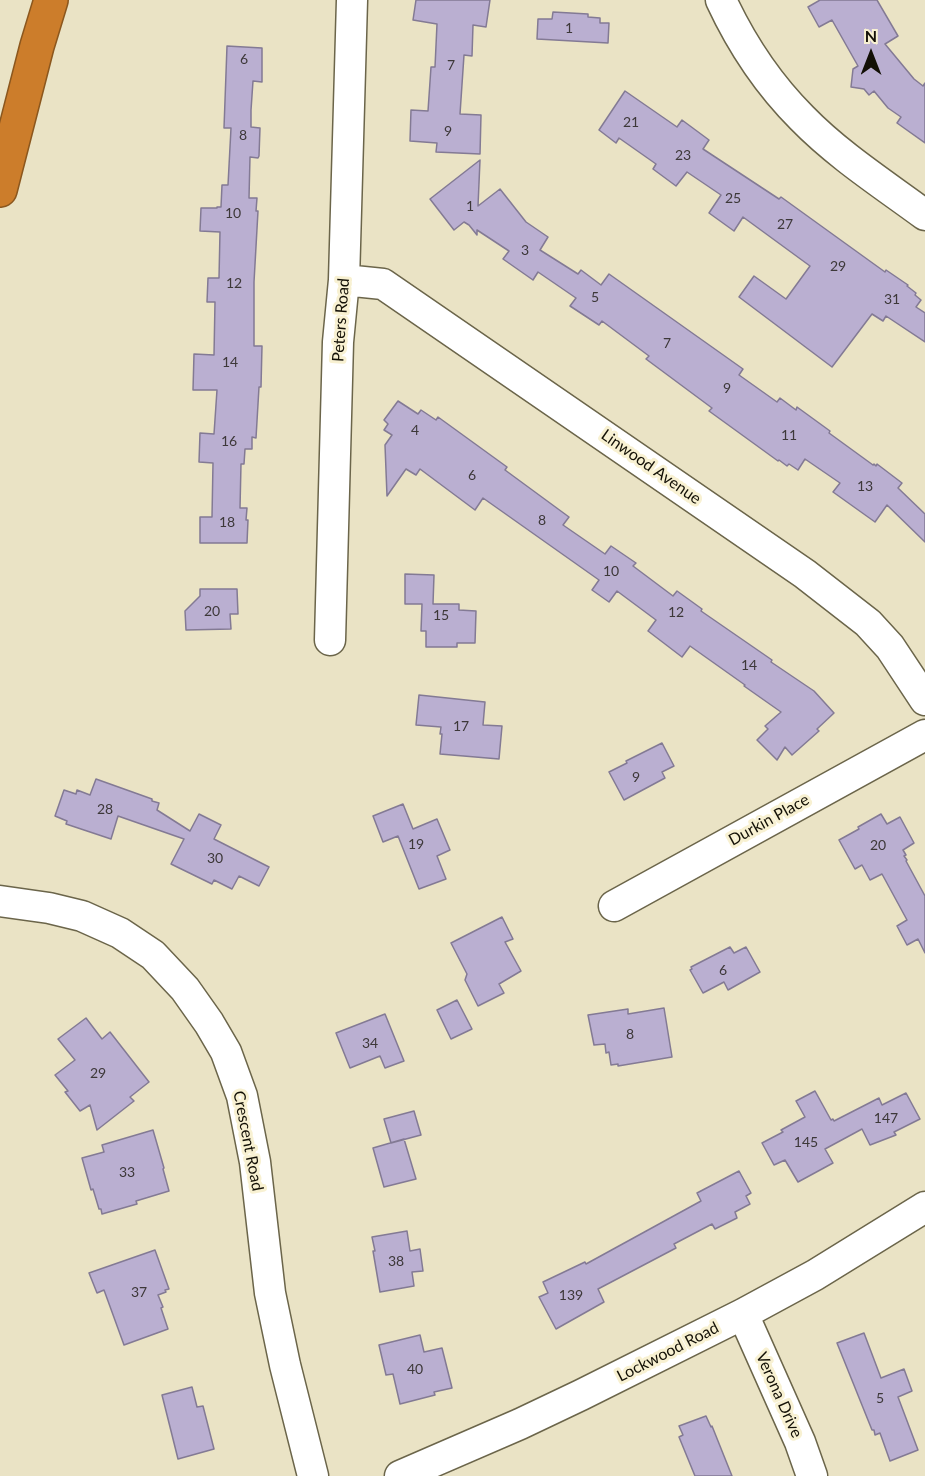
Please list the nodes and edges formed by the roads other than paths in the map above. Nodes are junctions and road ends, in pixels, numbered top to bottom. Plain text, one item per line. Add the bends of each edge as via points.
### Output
1 (51, 0) edge
2 (352, 0) edge
3 (721, 0) edge
4 (0, 190) edge
5 (925, 215) edge
6 (344, 280) junction
7 (330, 640) dead end
8 (925, 700) edge
9 (925, 735) edge
10 (0, 901) edge
11 (614, 906) dead end
12 (925, 1206) edge
13 (742, 1314) junction
14 (314, 1476) edge
15 (400, 1476) edge
16 (812, 1476) edge

1 - 4 highway
2 - 6 street, Peters Road
3 - 5 street via 763,72 802,118 849,159
6 - 7 street, Peters Road via 338,342
6 - 8 street, Linwood Avenue via 383,284 805,574 868,623 890,647
9 - 11 street, Durkin Place
10 - 14 street, Crescent Road via 82,916 120,933 153,955 185,989 226,1052 242,1096 255,1162 270,1293
12 - 13 street, Lockwood Road via 815,1275
13 - 15 street, Lockwood Road via 581,1395
13 - 16 street, Verona Drive

